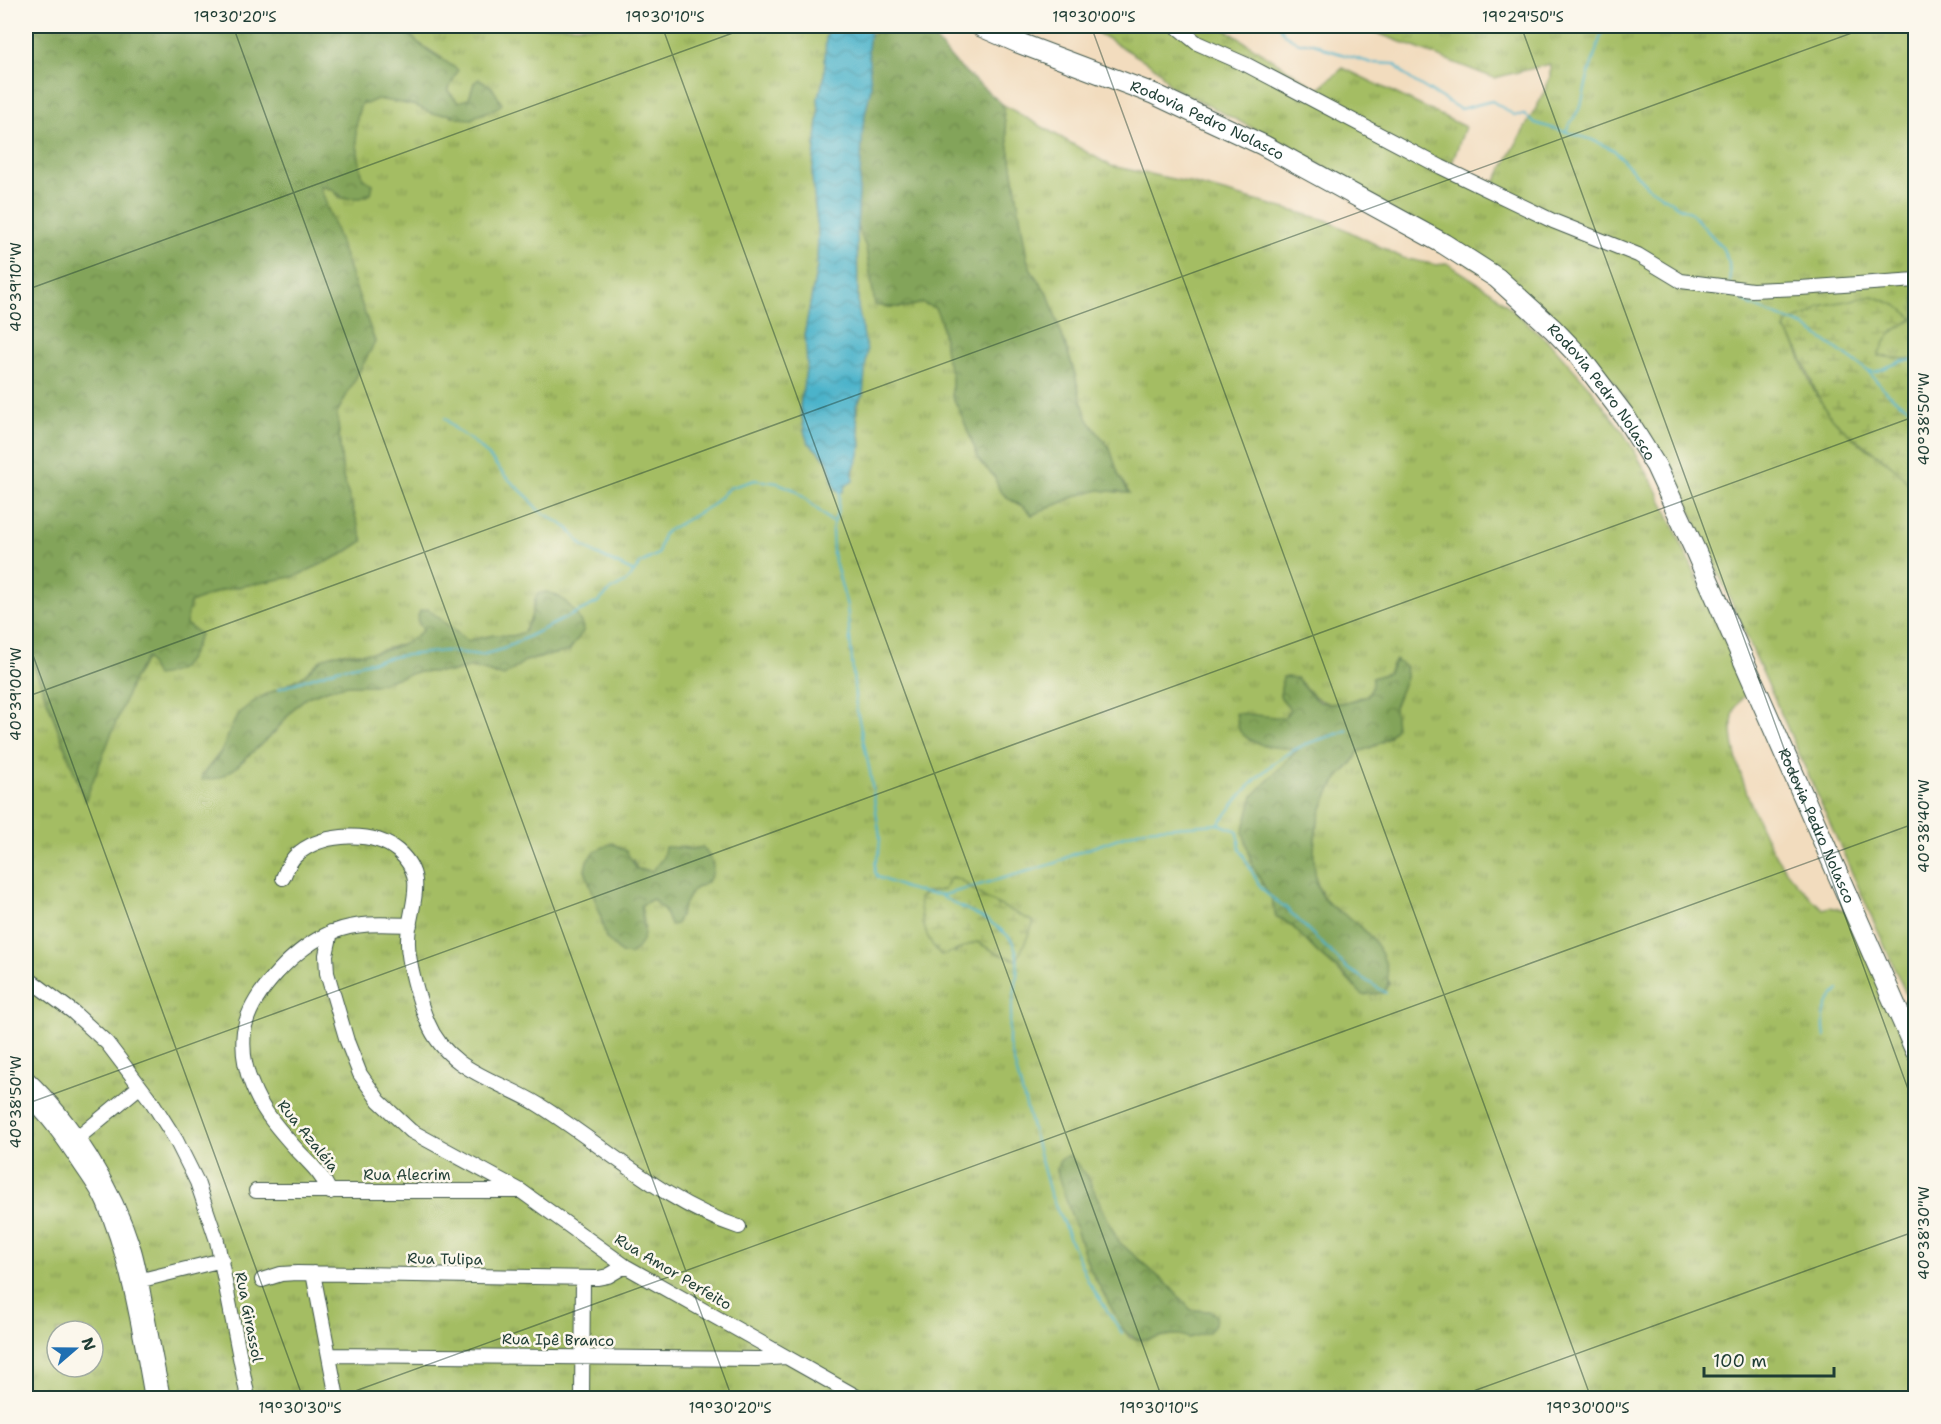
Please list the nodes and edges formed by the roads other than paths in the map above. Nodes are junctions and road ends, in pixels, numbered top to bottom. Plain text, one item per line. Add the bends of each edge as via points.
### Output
1 (980, 26) edge
2 (1176, 26) edge
3 (1916, 280) edge
4 (283, 878) dead end
5 (410, 925) junction
6 (331, 932) junction
7 (26, 977) edge
8 (1916, 1052) edge
9 (26, 1077) edge
10 (139, 1087) junction
11 (26, 1096) edge
12 (73, 1141) junction
13 (256, 1191) dead end
14 (521, 1191) junction
15 (330, 1192) junction
16 (739, 1227) dead end
17 (222, 1260) junction
18 (625, 1266) junction
19 (313, 1273) junction
20 (583, 1278) junction
21 (262, 1280) dead end
22 (134, 1282) junction
23 (329, 1355) junction
24 (583, 1357) junction
25 (786, 1357) junction
26 (153, 1398) edge
27 (163, 1398) edge
28 (248, 1398) edge
29 (337, 1398) edge
30 (582, 1398) edge
31 (859, 1398) edge

1 - 8 highway, Rodovia Pedro Nolasco via 1154,94 1263,145 1444,244 1497,278 1579,357 1624,415 1656,466
2 - 3 street via 1197,43 1247,65 1441,167 1553,221 1630,252 1681,281 1752,290
4 - 5 street via 300,851 328,839 363,837 387,844 414,872 416,899
5 - 6 street, Rua Azaléia via 361,924
5 - 16 street via 408,941 423,1011 448,1052 538,1104 644,1179 713,1219
6 - 14 street, Rua Amor Perfeito via 327,973 360,1074 379,1101 411,1131
6 - 15 street, Rua Azaléia via 291,959 266,988 244,1032 246,1067 264,1110 320,1174
7 - 10 street, Rua Girassol via 107,1043
9 - 12 street via 43,1094
10 - 12 street
10 - 17 street, Rua Girassol via 182,1150 197,1182
11 - 12 street
12 - 22 street via 101,1175 118,1211 134,1251
13 - 15 street, Rua Alecrim
14 - 15 street, Rua Alecrim
14 - 18 street, Rua Amor Perfeito
17 - 22 street
17 - 28 street, Rua Girassol
18 - 20 street, Rua Tulipa via 608,1276
18 - 25 street, Rua Amor Perfeito
19 - 20 street, Rua Tulipa
19 - 21 street, Rua Tulipa via 282,1274
19 - 23 street
20 - 24 street
22 - 26 street
22 - 27 street
23 - 24 street, Rua Ipê Branco
23 - 29 street
24 - 25 street, Rua Ipê Branco
24 - 30 street
25 - 31 street, Rua Amor Perfeito

